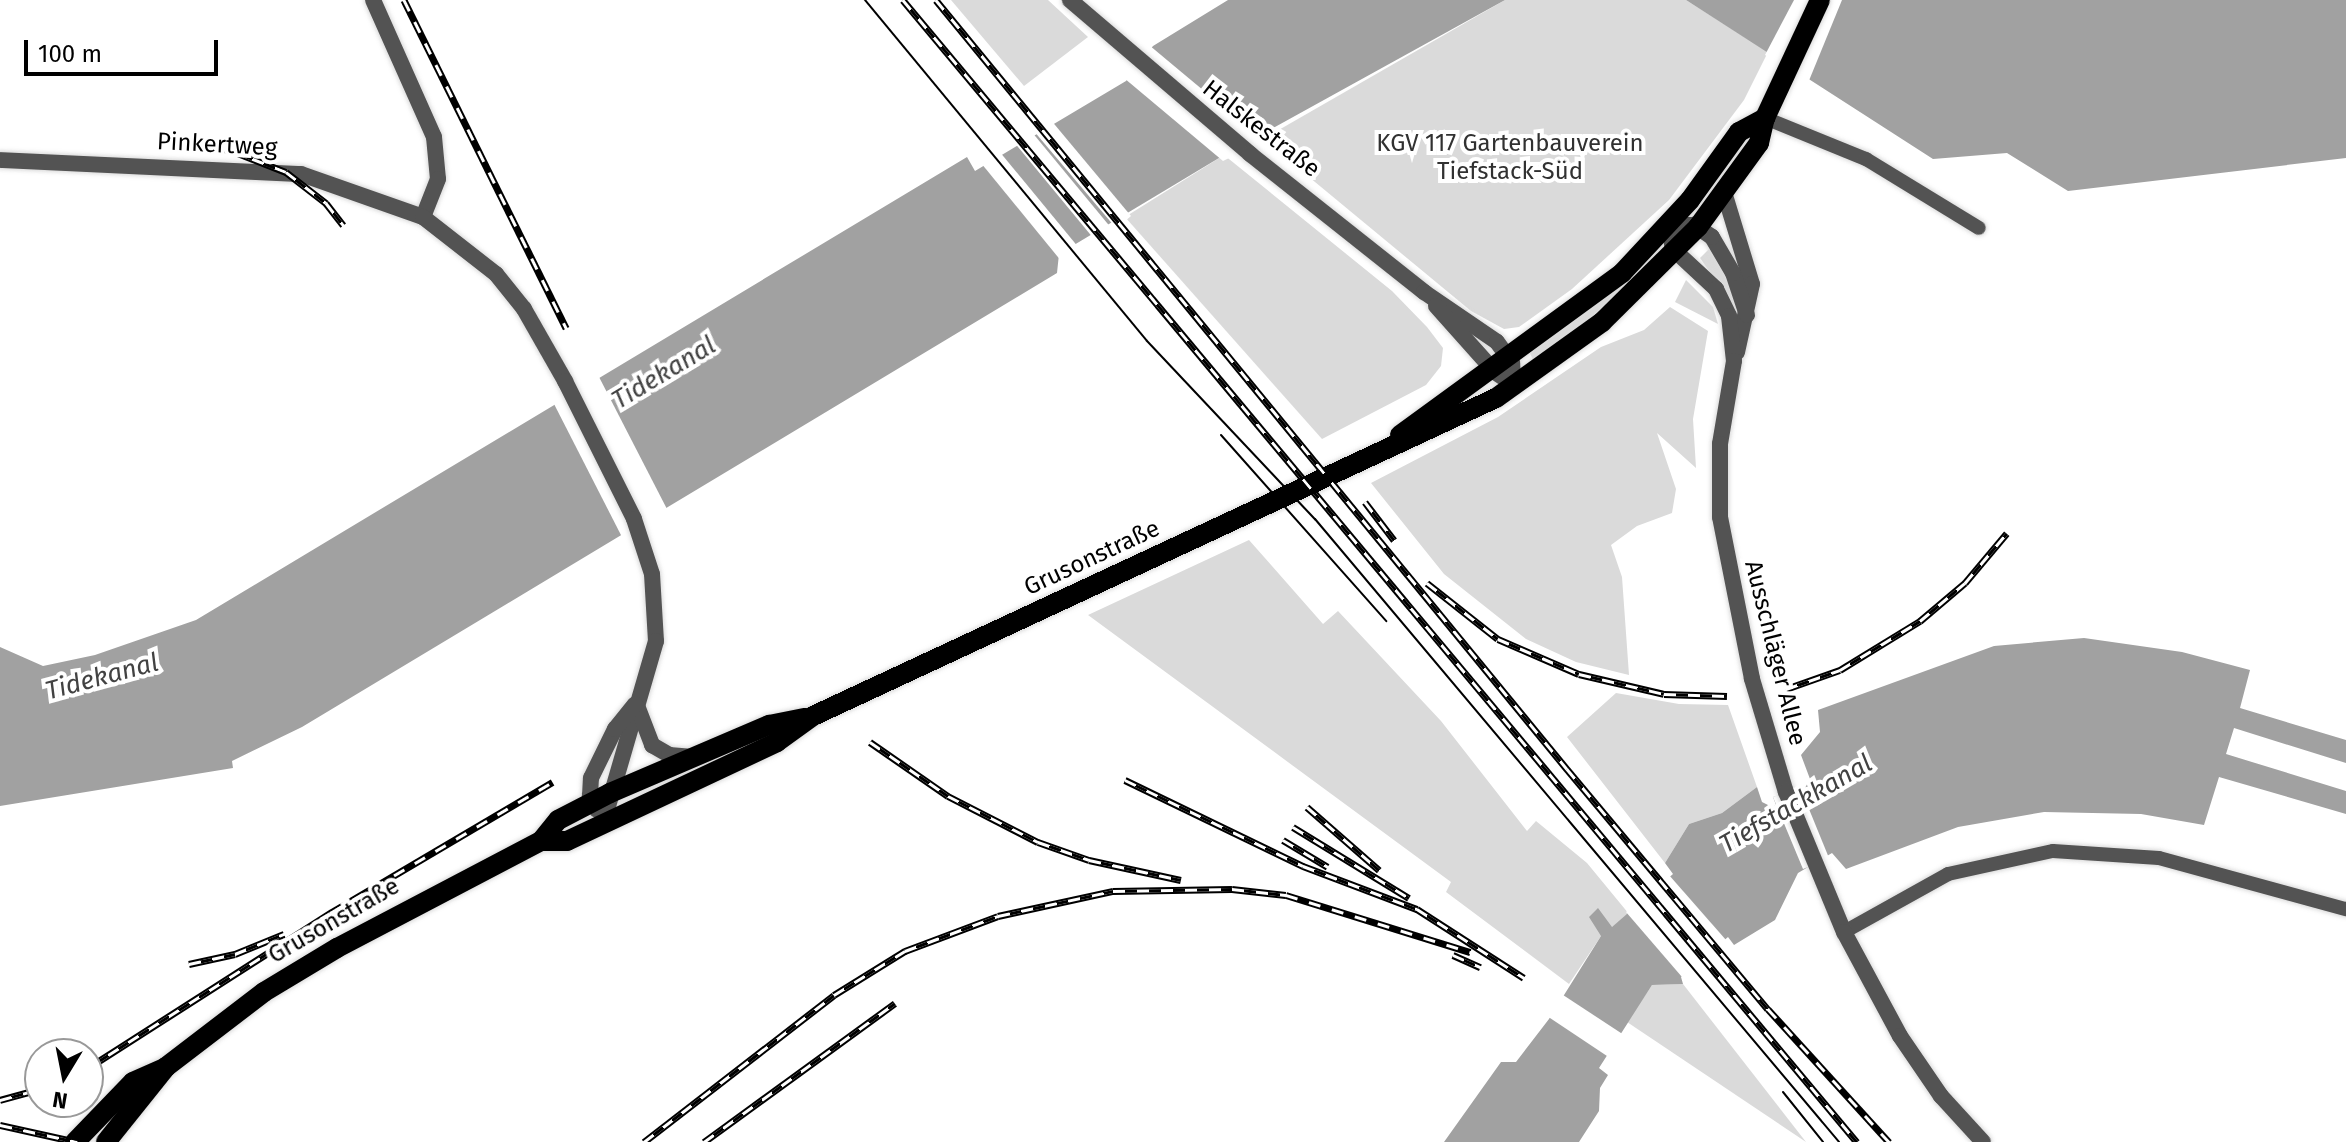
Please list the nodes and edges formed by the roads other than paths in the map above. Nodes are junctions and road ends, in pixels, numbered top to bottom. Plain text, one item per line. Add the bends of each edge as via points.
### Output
1 (373, 0) edge
2 (1070, 0) edge
3 (1820, 0) edge
4 (1765, 118) junction
5 (0, 160) edge
6 (1724, 192) junction
7 (423, 217) junction
8 (1669, 225) junction
9 (1698, 227) junction
10 (1979, 228) dead end
11 (1675, 252) junction
12 (1747, 315) junction
13 (1734, 361) junction
14 (1500, 363) junction
15 (1514, 385) junction
16 (1391, 442) junction
17 (636, 702) junction
18 (813, 716) junction
19 (690, 757) junction
20 (602, 798) junction
21 (603, 824) junction
22 (541, 841) junction
23 (2346, 909) edge
24 (1844, 932) junction
25 (166, 1067) junction
26 (75, 1142) edge
27 (106, 1142) edge
28 (1983, 1142) edge

1 - 7 street via 434,137 438,179
2 - 14 street, Halskestraße via 1250,154 1424,292 1497,342
3 - 4 main road, Grusonstraße
4 - 6 main road, Grusonstraße via 1759,143
4 - 8 main road, Grusonstraße via 1739,132
4 - 10 street via 1866,159
5 - 7 street, Pinkertweg via 286,172 358,190
6 - 9 main road, Grusonstraße
6 - 12 street, Ausschläger Allee via 1749,266
7 - 17 street, Pinkertweg via 496,274 524,309 644,541 652,574 656,641
8 - 9 street
8 - 11 street
8 - 14 main road, Grusonstraße via 1614,280
9 - 11 main road, Grusonstraße
9 - 12 street via 1725,257
11 - 13 street, Ausschläger Allee via 1720,294 1733,336
11 - 15 main road, Grusonstraße via 1602,322
12 - 13 street, Ausschläger Allee
13 - 24 street, Ausschläger Allee via 1720,444 1720,517 1754,691 1786,792
14 - 15 street
14 - 16 main road, Grusonstraße
15 - 16 main road, Grusonstraße via 1447,424
16 - 18 main road, Grusonstraße
17 - 19 street via 652,745 669,755
17 - 20 street, Pinkertweg
18 - 19 main road, Grusonstraße via 769,725
18 - 21 main road, Grusonstraße via 777,742
19 - 20 main road, Grusonstraße
20 - 21 street, Pinkertweg
20 - 22 main road, Grusonstraße via 558,820
21 - 22 main road, Grusonstraße via 567,841
22 - 25 main road, Grusonstraße via 402,912 264,992
23 - 24 street via 2159,858 2053,851 1948,874
24 - 28 street, Ausschläger Allee via 1919,1066
25 - 26 main road, Grusonstraße via 133,1082
25 - 27 main road, Grusonstraße

